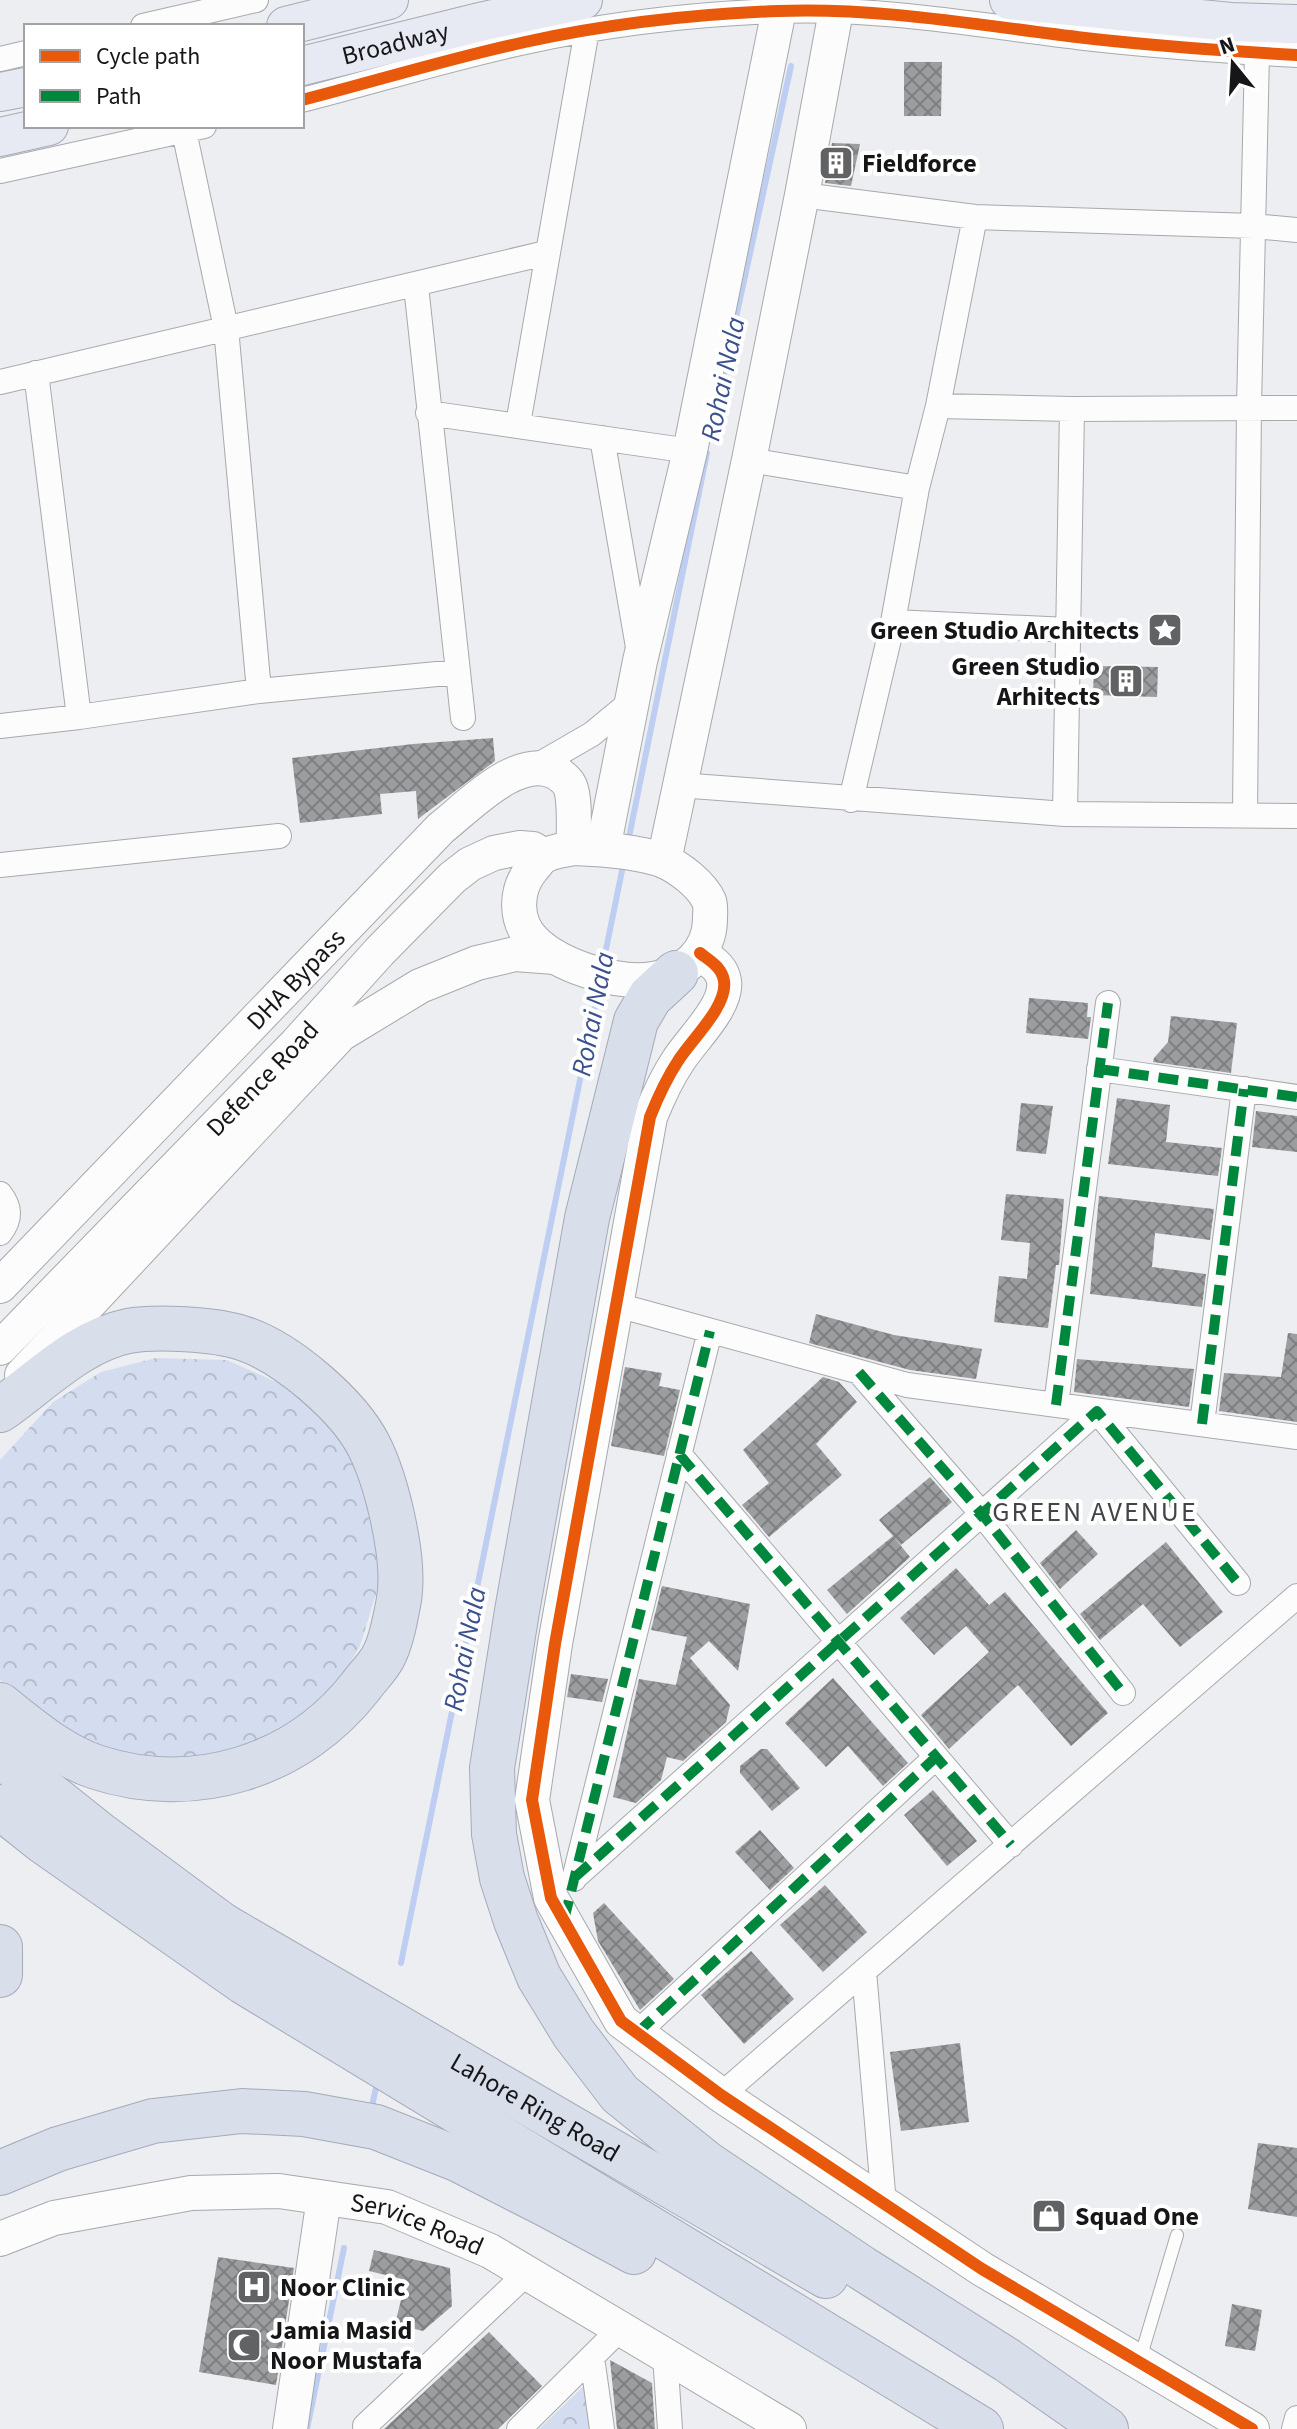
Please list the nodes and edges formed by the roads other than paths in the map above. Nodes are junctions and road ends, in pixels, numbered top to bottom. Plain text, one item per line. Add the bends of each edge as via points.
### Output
1 (256, 0) edge
2 (389, 0) edge
3 (1009, 0) edge
4 (780, 5) edge
5 (837, 6) edge
6 (585, 15) edge
7 (152, 24) edge
8 (294, 24) edge
9 (1297, 24) edge
10 (1257, 53) junction
11 (24, 54) edge
12 (1297, 55) edge
13 (0, 65) edge
14 (304, 66) edge
15 (24, 85) edge
16 (304, 99) edge
17 (40, 128) edge
18 (194, 128) edge
19 (0, 137) edge
20 (0, 171) edge
21 (802, 195) junction
22 (975, 217) junction
23 (1253, 226) junction
24 (1297, 230) edge
25 (546, 253) junction
26 (416, 286) junction
27 (226, 328) junction
28 (36, 373) junction
29 (0, 382) edge
30 (938, 406) junction
31 (1249, 407) junction
32 (1297, 408) edge
33 (1072, 409) junction
34 (428, 413) junction
35 (518, 424) junction
36 (602, 438) junction
37 (690, 451) junction
38 (749, 460) junction
39 (917, 488) junction
40 (893, 622) junction
41 (1069, 630) junction
42 (640, 661) junction
43 (458, 672) junction
44 (259, 691) junction
45 (632, 701) junction
46 (79, 717) junction
47 (463, 718) dead end
48 (0, 726) edge
49 (535, 767) junction
50 (679, 785) junction
51 (851, 800) junction
52 (1065, 814) junction
53 (1245, 815) junction
54 (1297, 816) edge
55 (279, 836) dead end
56 (573, 851) junction
57 (664, 861) junction
58 (0, 865) edge
59 (555, 957) junction
60 (688, 963) junction
61 (1108, 1003) dead end
62 (1099, 1069) junction
63 (1244, 1089) junction
64 (1297, 1097) edge
65 (0, 1194) edge
66 (0, 1233) edge
67 (0, 1286) edge
68 (617, 1305) junction
69 (710, 1331) junction
70 (0, 1348) edge
71 (859, 1372) junction
72 (0, 1399) edge
73 (1056, 1405) junction
74 (0, 1410) edge
75 (1097, 1411) junction
76 (1202, 1424) junction
77 (1297, 1437) edge
78 (679, 1454) junction
79 (982, 1514) junction
80 (1238, 1583) dead end
81 (1297, 1596) edge
82 (839, 1642) junction
83 (1123, 1693) dead end
84 (0, 1705) edge
85 (0, 1755) edge
86 (936, 1757) junction
87 (0, 1807) edge
88 (1011, 1845) junction
89 (574, 1878) junction
90 (564, 1920) junction
91 (0, 1947) edge
92 (864, 1971) junction
93 (0, 1975) edge
94 (637, 2033) junction
95 (721, 2095) junction
96 (0, 2173) edge
97 (324, 2198) junction
98 (884, 2204) junction
99 (1177, 2235) dead end
100 (0, 2239) edge
101 (527, 2273) junction
102 (620, 2329) junction
103 (665, 2355) junction
104 (592, 2357) junction
105 (1139, 2362) junction
106 (1297, 2418) edge
107 (365, 2426) dead end
108 (290, 2429) edge
109 (519, 2429) edge
110 (602, 2429) edge
111 (670, 2429) edge
112 (789, 2429) edge
113 (956, 2429) edge
114 (981, 2429) edge
115 (1089, 2429) edge
116 (1106, 2429) edge
117 (1252, 2429) edge
118 (1294, 2429) edge

1 - 7 street
2 - 8 main road, Broadway
3 - 9 main road
4 - 5 street
4 - 6 street via 693,16
4 - 37 street
5 - 10 street
5 - 21 street
6 - 14 main road, Broadway via 484,21
6 - 16 street via 523,42
6 - 25 street
10 - 12 street
10 - 23 street
11 - 13 street
13 - 15 main road
17 - 19 main road
18 - 20 street
18 - 27 street
21 - 22 street
21 - 38 street
22 - 23 street
22 - 30 street
23 - 24 street
23 - 31 street
25 - 26 street
25 - 35 street
26 - 27 street
26 - 34 street
27 - 28 street
27 - 44 street
28 - 29 street
28 - 46 street
30 - 33 street
30 - 39 street
31 - 32 street
31 - 33 street
31 - 53 street
33 - 41 street
34 - 35 street
34 - 43 street
35 - 36 street
36 - 37 street
36 - 42 street
37 - 42 street
38 - 39 street
38 - 50 street
39 - 40 street
40 - 41 street
40 - 51 street
41 - 52 street
42 - 45 street
43 - 44 street
43 - 47 street
44 - 46 street
45 - 49 street via 592,734
45 - 56 street
46 - 48 street
49 - 56 street via 565,778 571,789
49 - 67 street, DHA Bypass via 491,788 441,828
50 - 51 street
50 - 57 street
51 - 52 street
52 - 53 street
53 - 54 street
55 - 58 street
56 - 57 street
56 - 59 street via 524,879 519,897 520,916 533,940
56 - 70 street, Defence Road via 520,848 494,853 452,878
57 - 60 street via 692,880 710,902 710,931
59 - 60 street via 592,972 651,980
59 - 72 street, Defence Road via 515,954 477,963 420,986 341,1034
60 - 68 street via 718,967 724,989 717,1008 662,1088 650,1117
60 - 116 highway via 650,997 636,1021 587,1218 492,1768 502,1878 539,1977 620,2094 706,2163
61 - 62 street
62 - 63 street
62 - 73 street
63 - 64 street
63 - 76 street
65 - 66 street via 10,1213
68 - 69 street
68 - 90 street via 532,1800 551,1898
69 - 71 street
69 - 78 street
71 - 73 street via 907,1385
71 - 79 street
73 - 75 street
74 - 84 highway via 79,1351 128,1331 185,1329 242,1338 291,1362 337,1403 368,1446 399,1547 399,1602 384,1656 348,1702 301,1743 243,1769 189,1780 140,1777 94,1766 42,1739
75 - 76 street
75 - 79 street
75 - 80 street
76 - 77 street
78 - 82 street
78 - 89 street
79 - 82 street
79 - 83 street
81 - 88 street
82 - 86 street
82 - 89 street
85 - 115 highway, Lahore Ring Road via 222,1925
86 - 88 street
86 - 94 street
87 - 114 highway, Lahore Ring Road via 244,1982
88 - 92 street
89 - 90 street
90 - 94 street via 621,2021
91 - 93 highway
92 - 95 street
92 - 98 street
94 - 95 street
95 - 98 street
96 - 113 highway via 58,2149 168,2119 242,2111 304,2114 376,2127 457,2159 549,2206
97 - 100 street, Service Road via 279,2191 191,2193 54,2218
97 - 101 street, Service Road via 387,2207 490,2251
97 - 108 street
98 - 105 street
99 - 105 lane
101 - 102 street, Service Road
101 - 107 street
102 - 103 street, Service Road
102 - 104 street
103 - 111 street
103 - 112 street, Service Road
104 - 109 street
104 - 110 street
105 - 117 street
106 - 118 street

